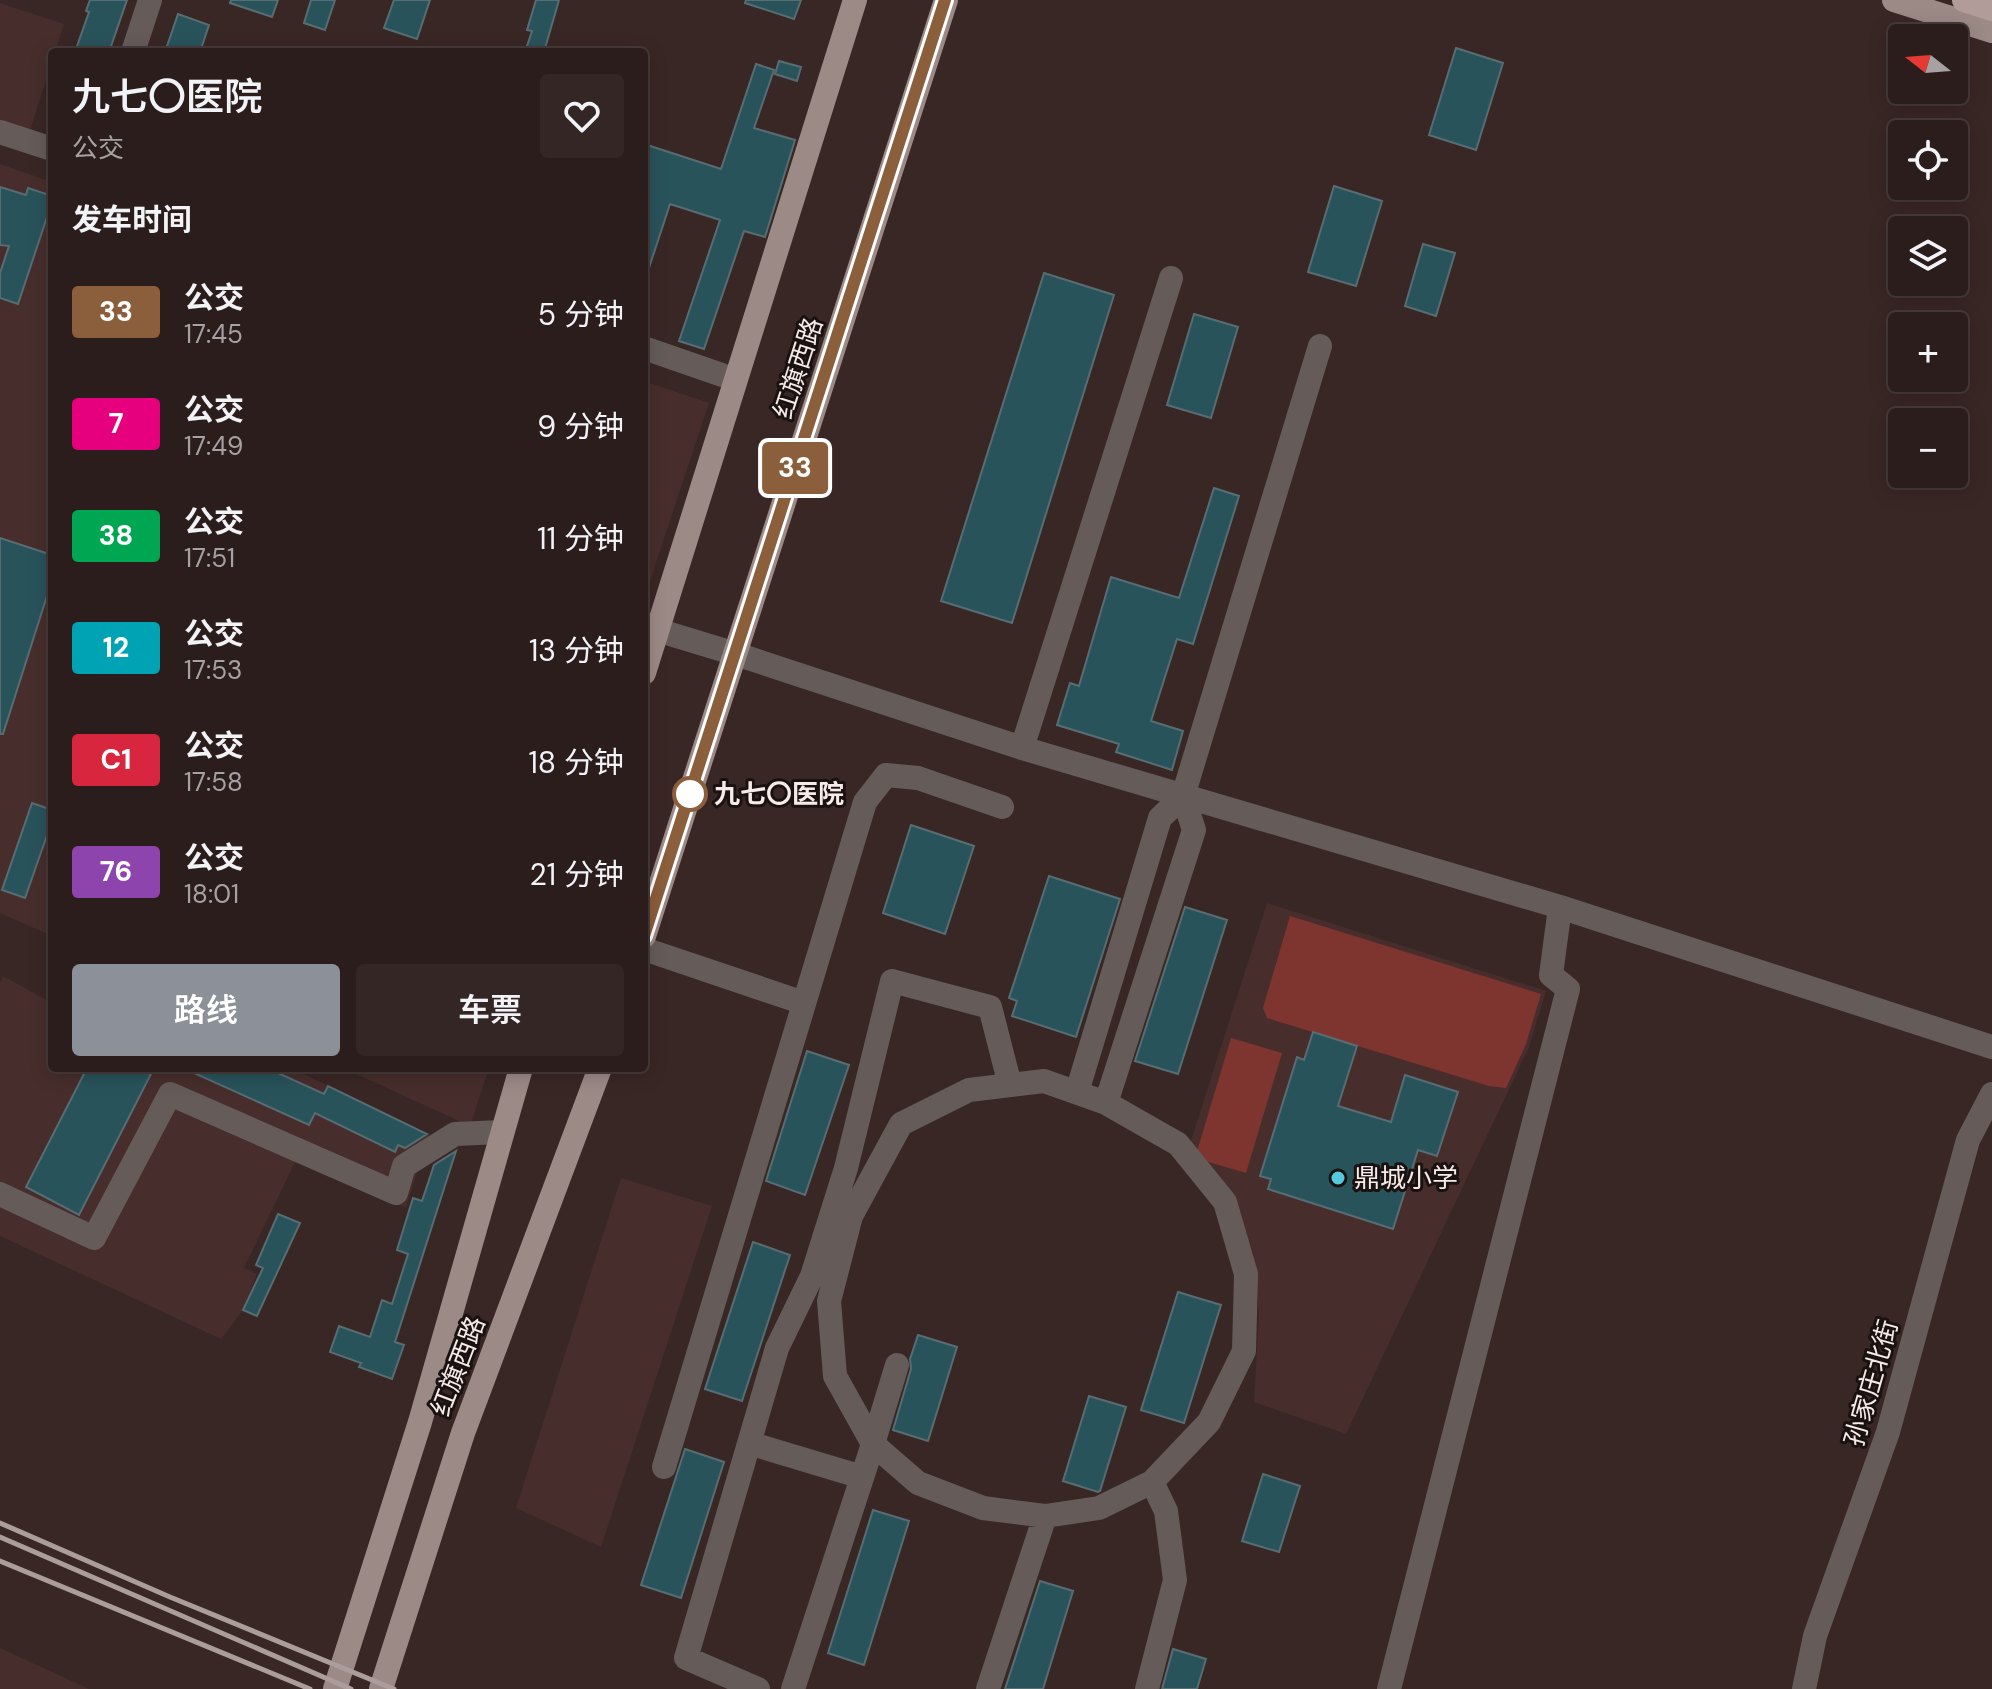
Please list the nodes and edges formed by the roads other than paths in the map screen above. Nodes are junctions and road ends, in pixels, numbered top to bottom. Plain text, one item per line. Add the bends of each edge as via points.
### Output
1 (150, 0) edge
2 (855, 0) edge
3 (946, 0) edge
4 (1894, 0) edge
5 (1964, 0) edge
6 (1992, 9) edge
7 (1992, 31) edge
8 (134, 48) edge
9 (0, 132) edge
10 (48, 148) edge
11 (1171, 278) dead end
12 (1320, 346) dead end
13 (648, 349) edge
14 (722, 375) dead end
15 (657, 630) junction
16 (736, 654) junction
17 (648, 660) edge
18 (1022, 748) junction
19 (1183, 796) junction
20 (1002, 807) dead end
21 (1560, 907) junction
22 (648, 924) edge
23 (648, 950) edge
24 (804, 1003) junction
25 (1992, 1047) edge
26 (520, 1072) edge
27 (599, 1072) edge
28 (1010, 1085) junction
29 (1077, 1092) junction
30 (1992, 1094) edge
31 (1106, 1103) junction
32 (502, 1132) junction
33 (0, 1194) edge
34 (841, 1214) junction
35 (897, 1365) dead end
36 (749, 1443) junction
37 (873, 1444) junction
38 (664, 1467) dead end
39 (862, 1477) junction
40 (1152, 1482) junction
41 (1045, 1516) junction
42 (335, 1689) edge
43 (381, 1689) edge
44 (758, 1689) edge
45 (793, 1689) edge
46 (988, 1689) edge
47 (1147, 1689) edge
48 (1389, 1689) edge
49 (1804, 1689) edge

1 - 8 street
2 - 15 main road
3 - 16 main road, 红旗西路
4 - 7 main road
5 - 6 highway
9 - 10 street
11 - 18 street
12 - 19 street
13 - 14 street
15 - 16 street
15 - 17 main road
16 - 18 street
16 - 22 main road, 红旗西路
18 - 19 street
19 - 21 street
19 - 29 street via 1160,818
19 - 31 street via 1194,830
20 - 24 street via 918,778 886,775 865,802
21 - 25 street
21 - 48 street via 1551,975 1568,989
23 - 24 street
24 - 38 street
26 - 32 main road, 红旗西路
27 - 43 main road, 红旗西路 via 463,1433
28 - 29 street via 1044,1081
28 - 34 street via 969,1090 901,1124
28 - 34 street via 990,1007 892,981 846,1168
29 - 31 street
30 - 49 street, 孙家庄北街 via 1968,1140 1888,1432 1815,1636
31 - 40 street via 1178,1144 1225,1202 1246,1274 1244,1351 1209,1422
32 - 33 street via 455,1134 404,1166 396,1193 170,1094 94,1238
32 - 42 main road, 红旗西路 via 420,1422
34 - 36 street via 777,1348
34 - 37 street via 829,1301 835,1376
35 - 37 street
36 - 39 street
36 - 44 street via 686,1658
37 - 39 street
37 - 41 street via 918,1483 983,1508
39 - 45 street
40 - 41 street via 1099,1508
40 - 47 street via 1166,1511 1175,1580
41 - 46 street

